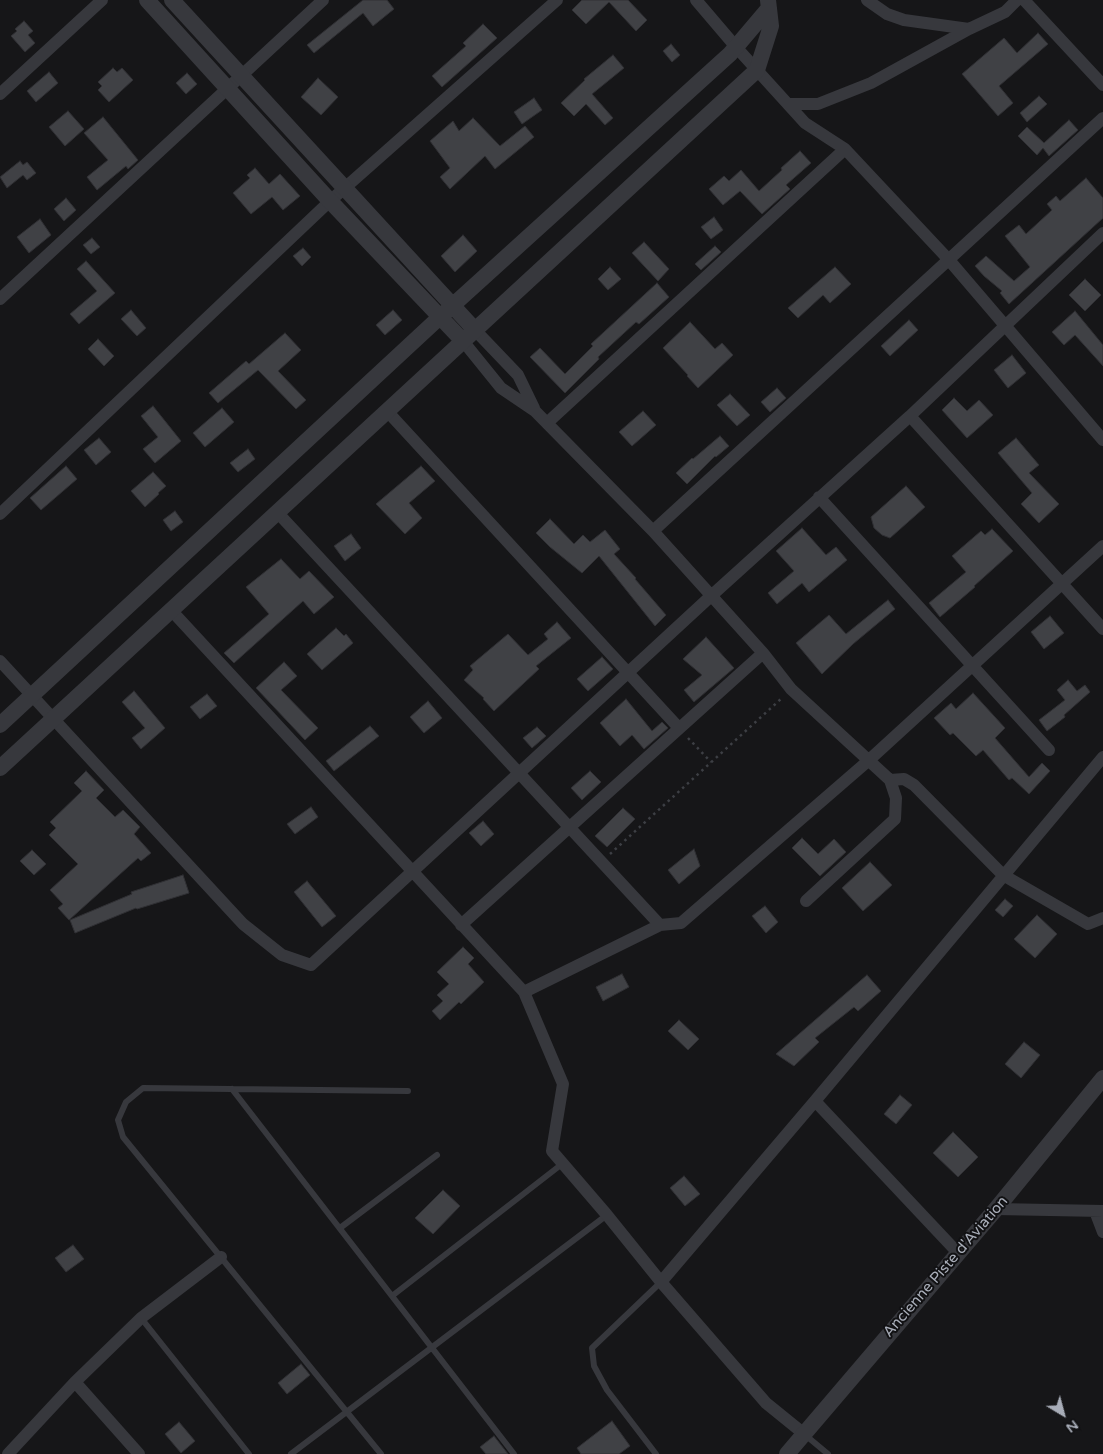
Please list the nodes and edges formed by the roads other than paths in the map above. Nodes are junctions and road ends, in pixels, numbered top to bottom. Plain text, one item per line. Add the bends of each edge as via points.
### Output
1 (102, 0) edge
2 (147, 0) edge
3 (172, 0) edge
4 (323, 0) edge
5 (557, 0) edge
6 (696, 0) edge
7 (867, 0) edge
8 (1017, 0) edge
9 (1024, 0) edge
10 (771, 3) edge
11 (969, 29) junction
12 (736, 48) junction
13 (756, 70) junction
14 (241, 75) junction
15 (1103, 85) edge
16 (227, 87) junction
17 (0, 94) edge
18 (788, 104) junction
19 (1103, 118) edge
20 (845, 148) junction
21 (345, 188) junction
22 (330, 200) junction
23 (1103, 233) edge
24 (949, 260) junction
25 (0, 299) edge
26 (447, 311) junction
27 (1005, 325) junction
28 (469, 335) junction
29 (387, 411) junction
30 (535, 411) junction
31 (910, 416) junction
32 (547, 423) junction
33 (1103, 440) edge
34 (819, 496) junction
35 (277, 512) junction
36 (0, 514) edge
37 (653, 531) junction
38 (1103, 546) edge
39 (1062, 583) junction
40 (711, 596) junction
41 (171, 610) junction
42 (1103, 629) edge
43 (763, 653) junction
44 (0, 661) edge
45 (972, 666) junction
46 (628, 673) junction
47 (32, 696) junction
48 (53, 719) junction
49 (0, 725) edge
50 (679, 728) junction
51 (1049, 750) dead end
52 (1103, 758) edge
53 (868, 761) junction
54 (0, 768) edge
55 (519, 774) junction
56 (890, 780) junction
57 (568, 828) junction
58 (413, 872) junction
59 (1003, 875) junction
60 (806, 901) dead end
61 (1103, 918) edge
62 (660, 924) junction
63 (461, 925) junction
64 (524, 992) junction
65 (1103, 1078) edge
66 (232, 1089) junction
67 (408, 1091) dead end
68 (815, 1102) junction
69 (436, 1155) dead end
70 (562, 1164) junction
71 (996, 1208) junction
72 (1099, 1211) edge
73 (607, 1215) junction
74 (340, 1228) junction
75 (1103, 1232) edge
76 (958, 1253) junction
77 (221, 1257) junction
78 (661, 1282) junction
79 (392, 1296) junction
80 (140, 1318) junction
81 (432, 1347) junction
82 (75, 1382) junction
83 (347, 1411) junction
84 (803, 1433) junction
85 (8, 1454) edge
86 (139, 1454) edge
87 (249, 1454) edge
88 (291, 1454) edge
89 (381, 1454) edge
90 (514, 1454) edge
91 (656, 1454) edge
92 (787, 1454) edge
93 (828, 1454) edge

1 - 17 street
2 - 16 street
3 - 14 street
4 - 14 street
5 - 21 street
6 - 12 street
7 - 11 street via 887,14 904,20
8 - 11 street via 1005,12
9 - 15 street
10 - 12 street
10 - 13 street via 772,26
11 - 18 street via 871,83 818,104
12 - 13 street
12 - 26 street
13 - 18 street
13 - 28 street
14 - 16 street
14 - 21 street
16 - 22 street
16 - 25 street
18 - 20 street via 805,122
19 - 24 street
20 - 24 street
20 - 32 street
21 - 22 street
21 - 26 street
22 - 26 street
22 - 36 street
23 - 27 street
24 - 27 street
24 - 37 street
26 - 28 street
26 - 47 street
27 - 31 street
27 - 33 street
28 - 29 street
28 - 30 street via 501,388
28 - 30 street via 518,375
29 - 35 street
29 - 46 street
30 - 32 street
31 - 34 street
31 - 39 street
32 - 37 street
34 - 40 street
34 - 45 street
35 - 41 street
35 - 55 street
37 - 40 street
38 - 39 street
39 - 42 street
39 - 45 street
40 - 43 street
40 - 46 street
41 - 48 street
41 - 58 street
43 - 50 street
43 - 53 street via 792,689
44 - 47 street
45 - 51 street
45 - 53 street
46 - 50 street
46 - 55 street
47 - 48 street
47 - 49 street
48 - 54 street
48 - 58 street via 243,924 282,955 311,965
50 - 57 street
52 - 59 street
53 - 56 street
53 - 62 street via 681,923
55 - 57 street
55 - 58 street
56 - 59 street via 904,779 914,785
56 - 60 street via 896,798 895,819
57 - 62 street
57 - 63 street
58 - 63 street
59 - 61 street via 1088,924
59 - 68 street
62 - 64 street
63 - 64 street
64 - 70 street via 563,1084 552,1151
65 - 71 street, Ancienne Piste d'Aviation
66 - 67 lane
66 - 74 lane
66 - 77 lane via 143,1088 126,1102 118,1120 123,1137
68 - 76 street
68 - 78 street
69 - 74 lane
70 - 73 street
70 - 79 lane
71 - 72 street
71 - 76 street, Ancienne Piste d'Aviation
72 - 75 street
73 - 78 street
73 - 81 lane
74 - 79 lane
76 - 84 street, Ancienne Piste d'Aviation
77 - 80 street
77 - 83 lane
78 - 84 street via 766,1403
78 - 91 lane via 592,1348 594,1366 607,1390
79 - 81 lane
80 - 82 street
80 - 87 lane
81 - 83 lane
81 - 90 lane
82 - 85 street
82 - 86 street
83 - 88 lane
83 - 89 lane
84 - 92 street, Ancienne Piste d'Aviation
84 - 93 lane

